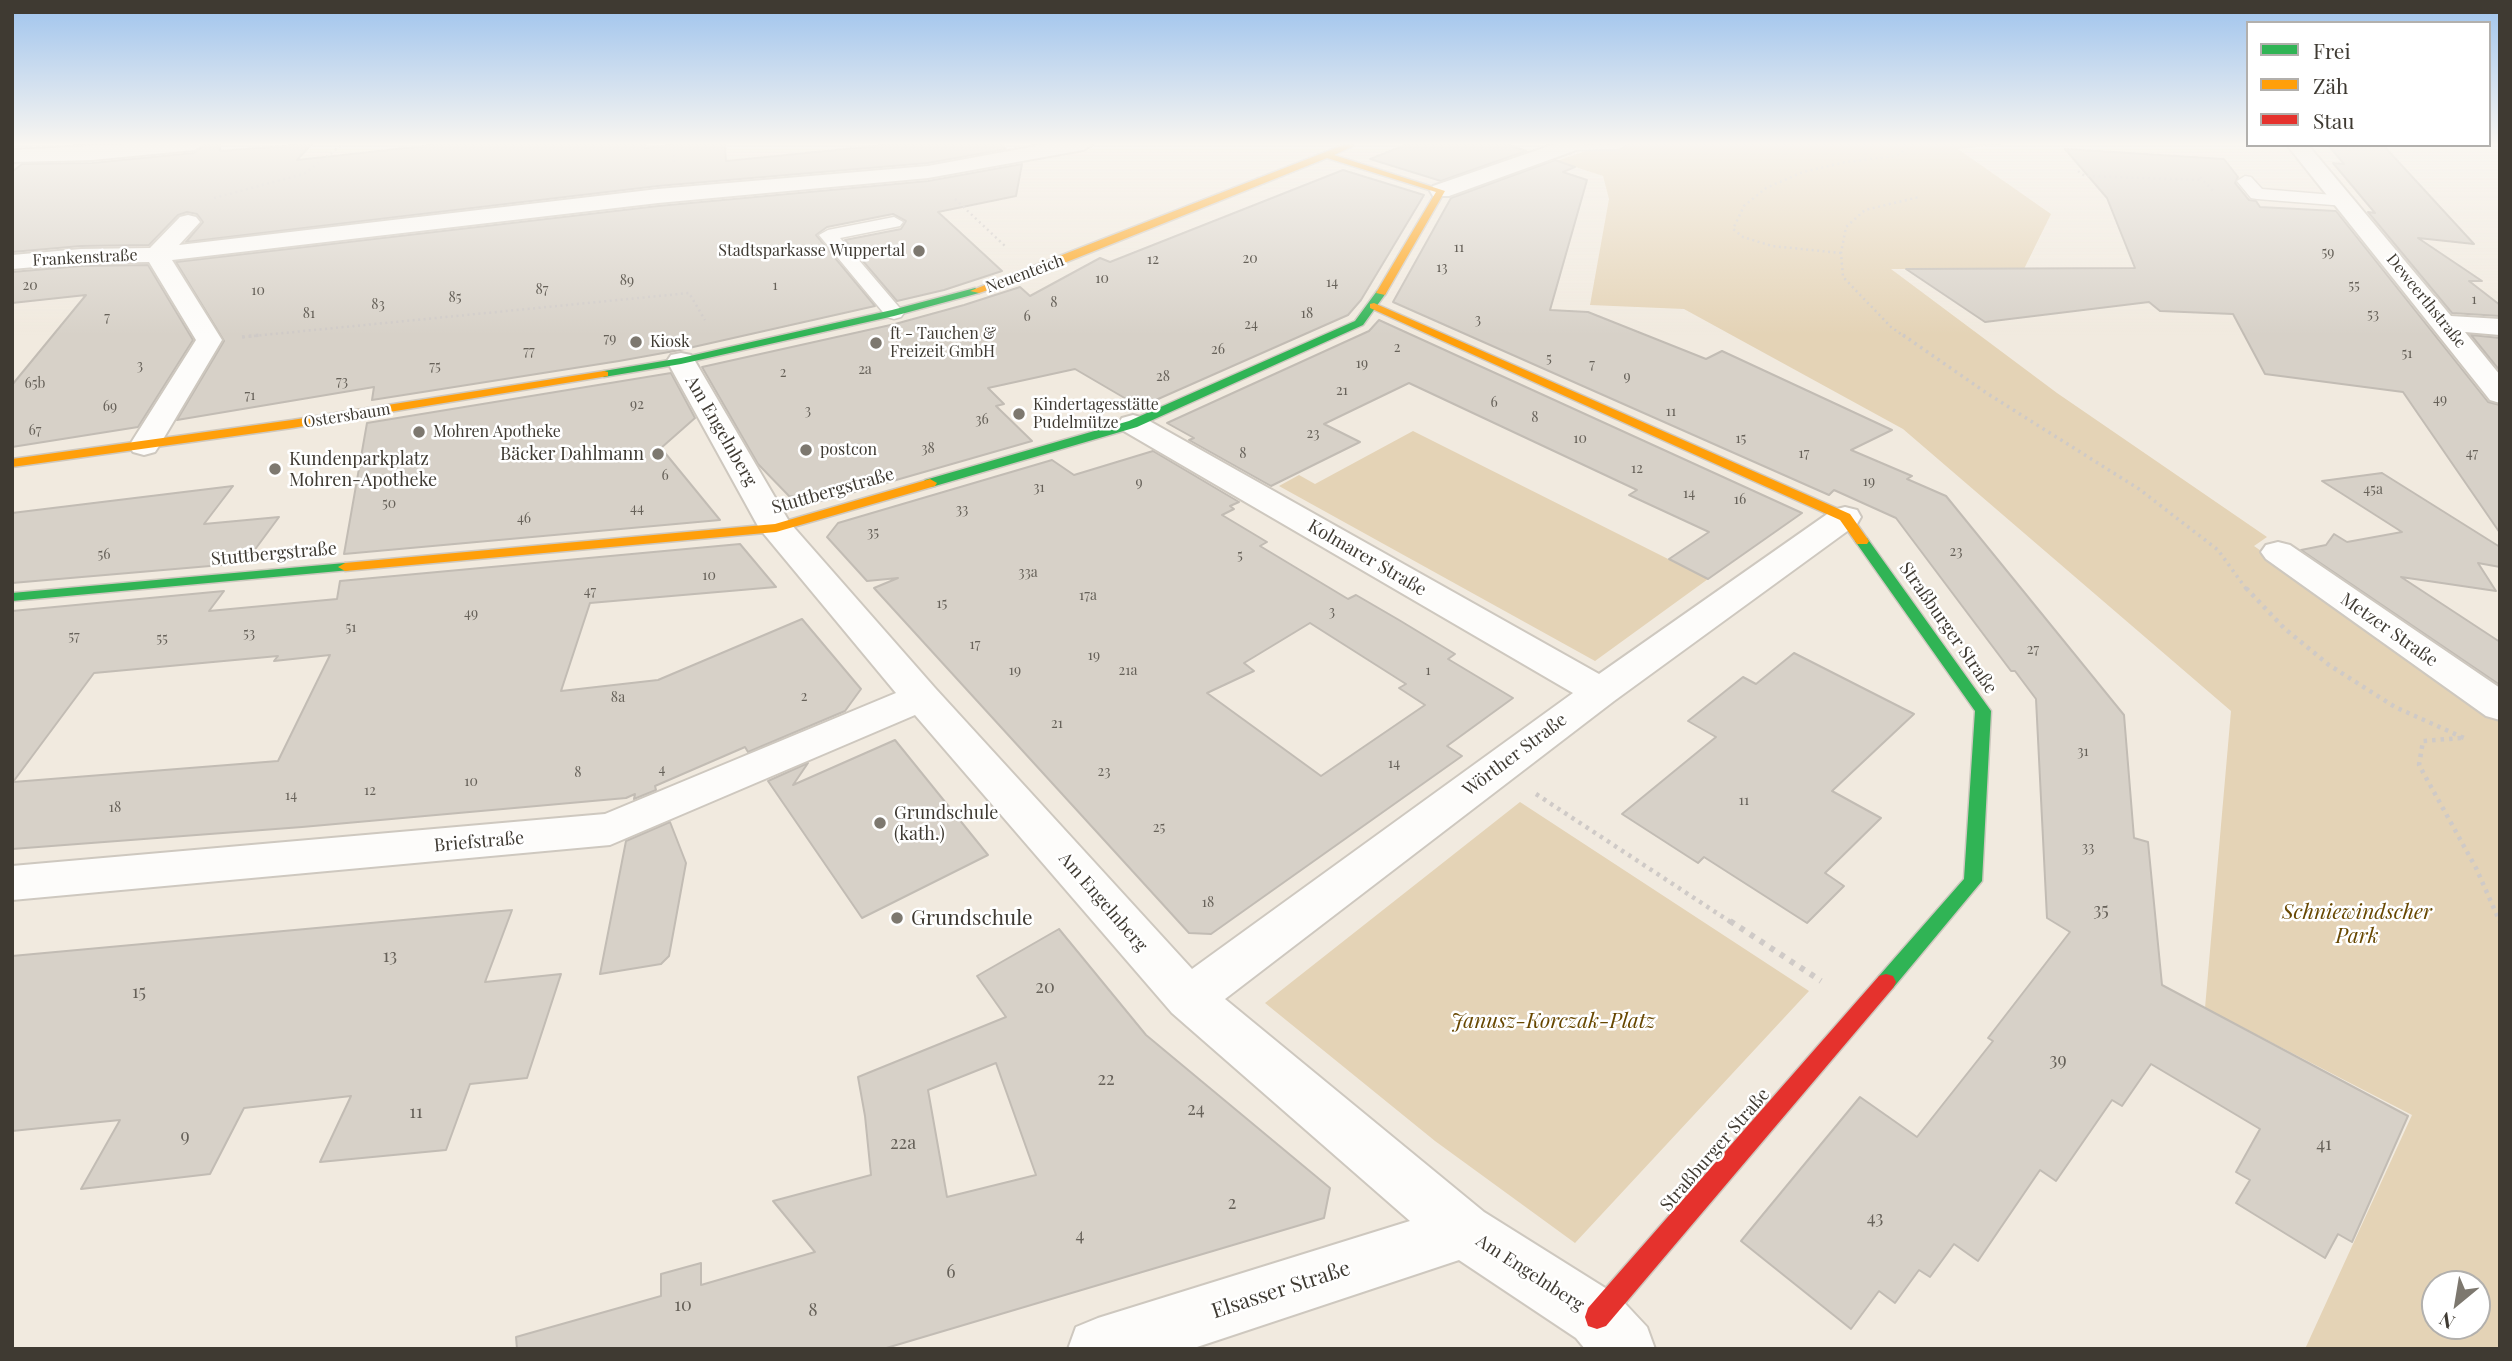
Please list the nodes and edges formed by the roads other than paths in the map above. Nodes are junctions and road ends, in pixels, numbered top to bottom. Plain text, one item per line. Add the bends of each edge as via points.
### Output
1 (560, 208) edge
2 (1193, 208) edge
3 (1431, 208) edge
4 (2350, 208) edge
5 (188, 222) dead end
6 (894, 222) dead end
7 (157, 255) junction
8 (12, 262) edge
9 (1374, 306) junction
10 (894, 313) junction
11 (2444, 323) junction
12 (2500, 327) edge
13 (681, 361) junction
14 (2500, 394) edge
15 (1133, 424) junction
16 (144, 446) junction
17 (12, 463) edge
18 (1845, 517) junction
19 (776, 528) junction
20 (2278, 552) dead end
21 (12, 597) edge
22 (1600, 692) junction
23 (921, 697) junction
24 (2500, 707) edge
25 (12, 883) edge
26 (1189, 999) junction
27 (1464, 1231) junction
28 (1611, 1333) edge
29 (1098, 1349) edge

1 - 7 street, Frankenstraße
2 - 10 street, Neuenteich via 1008,281
3 - 9 street, Stuttbergstraße
4 - 11 street, Deweerthstraße
5 - 7 street
6 - 10 lane via 828,235
7 - 8 street, Frankenstraße
7 - 16 street via 209,340
9 - 15 street, Stuttbergstraße via 1359,323
9 - 18 street
10 - 13 street, Neuenteich
11 - 12 street
11 - 14 street, Deweerthstraße
13 - 16 street, Ostersbaum
13 - 19 street, Am Engelnberg
15 - 19 street, Stuttbergstraße
15 - 22 street, Kolmarer Straße
16 - 17 street, Ostersbaum
18 - 22 street, Wörther Straße
18 - 28 street, Straßburger Straße via 1983,711 1973,881 1862,1008
19 - 21 street, Stuttbergstraße
19 - 23 street, Am Engelnberg
20 - 24 street, Metzer Straße
22 - 26 street, Wörther Straße
23 - 25 street, Briefstraße via 610,829
23 - 26 street, Am Engelnberg
26 - 27 street, Am Engelnberg
27 - 28 street, Am Engelnberg
27 - 29 street, Elsasser Straße

